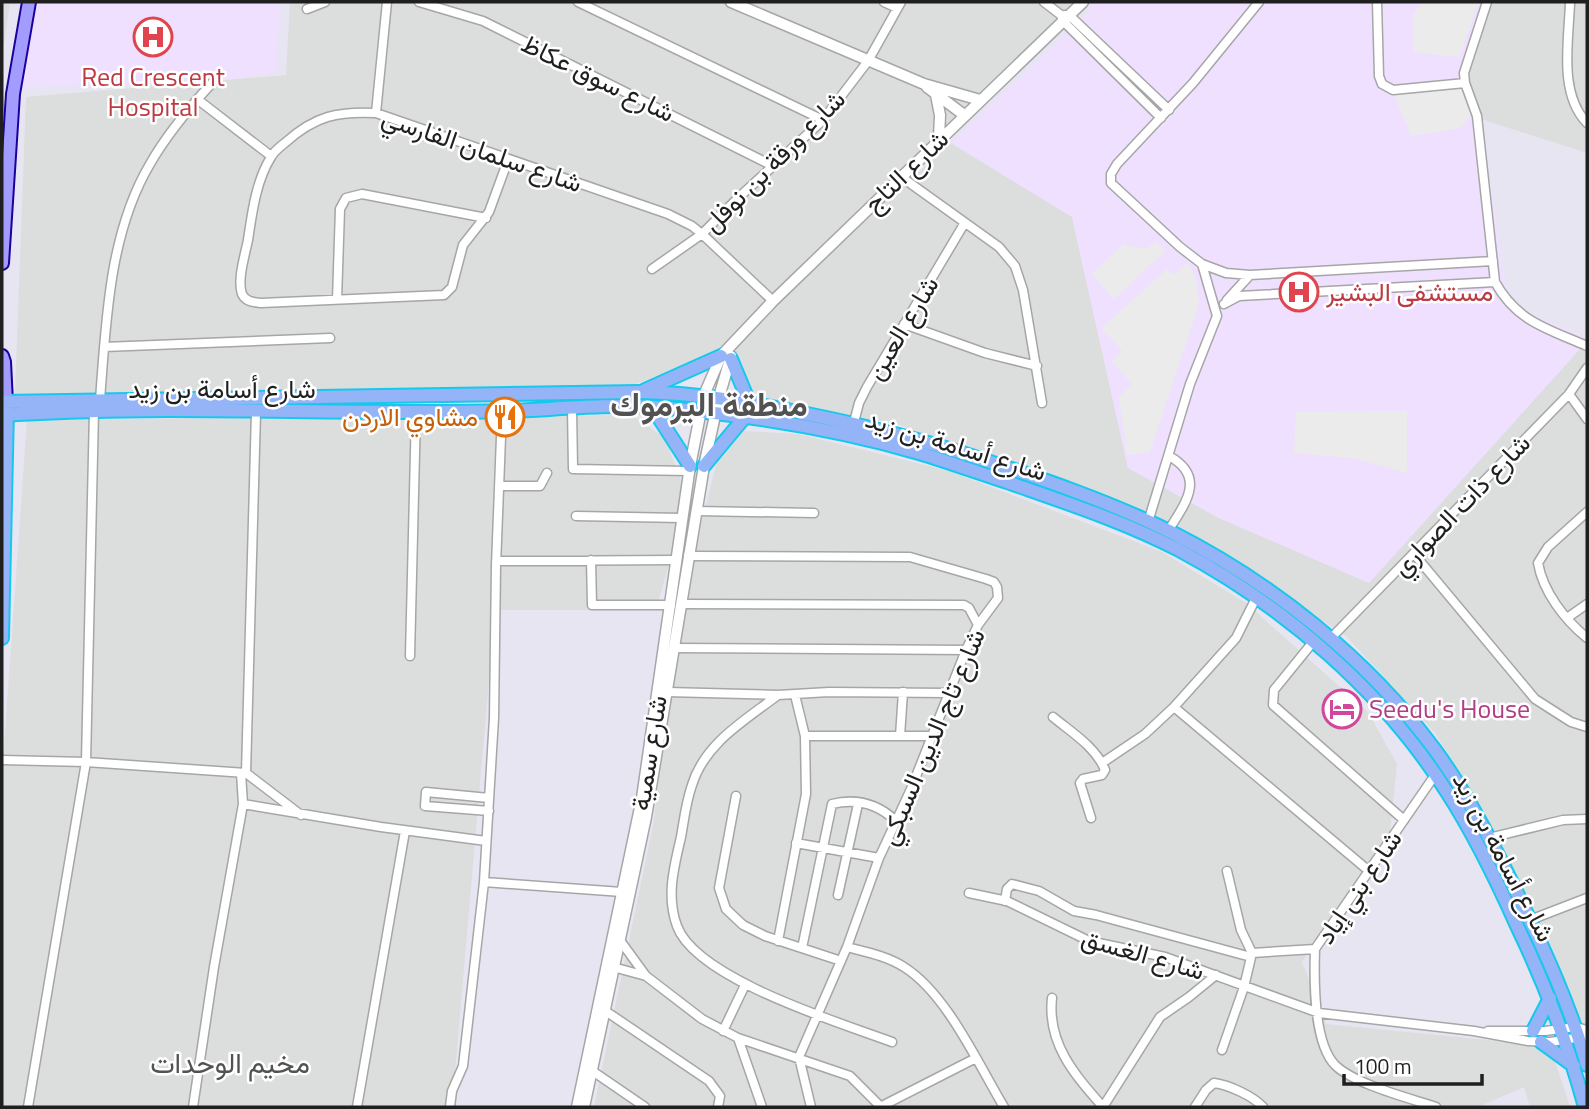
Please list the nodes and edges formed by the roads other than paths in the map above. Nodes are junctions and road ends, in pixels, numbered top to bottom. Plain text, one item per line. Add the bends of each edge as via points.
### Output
1 (29, 2) edge
2 (325, 2) edge
3 (387, 2) edge
4 (419, 2) edge
5 (578, 2) edge
6 (731, 2) edge
7 (884, 2) edge
8 (1044, 2) edge
9 (1083, 2) edge
10 (1259, 2) edge
11 (1377, 2) edge
12 (1487, 2) edge
13 (1570, 2) edge
14 (899, 5) edge
15 (307, 9) dead end
16 (1065, 17) junction
17 (1094, 44) junction
18 (868, 61) junction
19 (212, 83) dead end
20 (1465, 83) junction
21 (924, 84) junction
22 (936, 95) junction
23 (197, 99) junction
24 (980, 100) junction
25 (1169, 110) junction
26 (376, 113) junction
27 (964, 115) junction
28 (1161, 118) junction
29 (822, 120) junction
30 (1587, 123) edge
31 (939, 138) junction
32 (5, 147) edge
33 (271, 156) junction
34 (508, 160) junction
35 (773, 166) junction
36 (900, 176) junction
37 (486, 218) junction
38 (964, 224) junction
39 (702, 234) junction
40 (1493, 261) junction
41 (2, 263) edge
42 (1202, 264) junction
43 (652, 269) dead end
44 (1250, 275) junction
45 (1495, 282) junction
46 (337, 300) junction
47 (773, 301) junction
48 (1224, 304) junction
49 (1217, 316) junction
50 (904, 324) junction
51 (330, 338) dead end
52 (1587, 345) edge
53 (104, 347) junction
54 (2, 356) edge
55 (726, 358) junction
56 (1037, 366) junction
57 (1587, 368) edge
58 (640, 393) junction
59 (1569, 394) junction
60 (705, 395) junction
61 (719, 397) junction
62 (750, 402) junction
63 (1042, 403) dead end
64 (97, 405) junction
65 (652, 407) junction
66 (4, 408) edge
67 (572, 408) junction
68 (502, 411) junction
69 (256, 412) junction
70 (415, 412) junction
71 (700, 412) junction
72 (24, 414) junction
73 (715, 414) junction
74 (744, 418) junction
75 (1587, 419) edge
76 (854, 423) junction
77 (7, 432) junction
78 (851, 437) junction
79 (1169, 456) junction
80 (704, 466) junction
81 (690, 468) junction
82 (547, 473) dead end
83 (500, 486) junction
84 (696, 511) junction
85 (1587, 512) edge
86 (814, 513) dead end
87 (576, 516) dead end
88 (682, 518) junction
89 (1148, 522) junction
90 (1168, 531) junction
91 (1414, 554) junction
92 (688, 555) junction
93 (591, 560) junction
94 (677, 560) junction
95 (496, 561) junction
96 (1256, 598) junction
97 (1587, 604) edge
98 (676, 605) junction
99 (1567, 618) junction
100 (2, 622) edge
101 (978, 625) junction
102 (2, 638) edge
103 (1331, 638) junction
104 (1587, 638) edge
105 (1314, 642) junction
106 (674, 648) junction
107 (966, 650) junction
108 (410, 656) dead end
109 (667, 692) junction
110 (903, 692) junction
111 (948, 693) junction
112 (778, 695) junction
113 (794, 695) junction
114 (1174, 707) junction
115 (1053, 717) dead end
116 (1587, 727) edge
117 (805, 736) junction
118 (900, 736) junction
119 (932, 736) junction
120 (2, 760) edge
121 (86, 762) junction
122 (1102, 763) junction
123 (244, 773) junction
124 (1435, 775) junction
125 (736, 796) dead end
126 (489, 798) junction
127 (243, 804) junction
128 (858, 804) junction
129 (488, 811) junction
130 (301, 815) junction
131 (1091, 818) dead end
132 (1587, 819) edge
133 (1404, 820) junction
134 (896, 821) junction
135 (405, 831) junction
136 (1489, 838) junction
137 (486, 841) junction
138 (796, 843) junction
139 (822, 847) junction
140 (848, 852) junction
141 (879, 858) junction
142 (1227, 871) dead end
143 (1369, 871) junction
144 (484, 882) junction
145 (622, 892) junction
146 (969, 893) dead end
147 (838, 895) dead end
148 (1587, 898) edge
149 (1005, 901) junction
150 (1530, 920) junction
151 (619, 939) junction
152 (778, 941) junction
153 (847, 947) junction
154 (802, 948) junction
155 (1315, 949) junction
156 (1252, 955) junction
157 (841, 961) junction
158 (614, 967) junction
159 (1216, 975) junction
160 (646, 976) junction
161 (745, 985) junction
162 (1244, 986) junction
163 (1052, 998) dead end
164 (1550, 998) junction
165 (604, 1010) junction
166 (1319, 1013) junction
167 (819, 1014) junction
168 (723, 1031) junction
169 (1474, 1031) junction
170 (1582, 1032) edge
171 (1564, 1035) junction
172 (1537, 1037) junction
173 (738, 1038) junction
174 (892, 1042) dead end
175 (1222, 1049) dead end
176 (799, 1057) junction
177 (975, 1059) junction
178 (1581, 1065) edge
179 (591, 1070) junction
180 (1261, 1105) edge
181 (28, 1107) edge
182 (193, 1107) edge
183 (357, 1107) edge
184 (450, 1107) edge
185 (577, 1107) edge
186 (584, 1107) edge
187 (645, 1107) edge
188 (718, 1107) edge
189 (762, 1107) edge
190 (809, 1107) edge
191 (881, 1107) edge
192 (1004, 1107) edge
193 (1103, 1107) edge
194 (1195, 1107) edge
195 (1436, 1107) edge
196 (1586, 1107) edge

1 - 32 main road
2 - 15 street
3 - 26 street
4 - 35 street, شارع سوق عكاظ via 494,26
5 - 29 street
6 - 18 street
7 - 14 street
8 - 16 street
9 - 16 street, شارع التاج
10 - 25 street
11 - 20 street via 1382,84 1393,90
12 - 20 street via 1464,73
13 - 30 street via 1568,88
14 - 18 street, شارع ورقة بن نوفل
16 - 17 street
16 - 24 street, شارع التاج
17 - 25 street
17 - 28 street
18 - 21 street
18 - 29 street, شارع ورقة بن نوفل
19 - 23 street
20 - 40 street via 1477,116
21 - 22 street
21 - 24 street
22 - 27 street
22 - 31 street
23 - 33 street
23 - 53 street via 170,132 135,195 118,251
24 - 27 street, شارع التاج
25 - 28 street
26 - 33 street, شارع سلمان الفارسي via 318,119
26 - 34 street, شارع سلمان الفارسي
27 - 31 street, شارع التاج
28 - 42 street via 1117,164 1111,183
29 - 35 street, شارع ورقة بن نوفل
31 - 36 street, شارع التاج
32 - 41 main road
33 - 46 street, شارع سلمان الفارسي via 259,184 241,291 246,300 261,303
34 - 37 street
34 - 39 street, شارع سلمان الفارسي via 667,214
35 - 39 street, شارع ورقة بن نوفل
36 - 38 street
36 - 47 street, شارع التاج
37 - 46 street, شارع سلمان الفارسي via 463,245 452,287 444,295
37 - 46 street via 362,194 346,198 340,209
38 - 50 street, شارع العين
38 - 56 street via 999,247 1015,266
39 - 43 street, شارع ورقة بن نوفل
39 - 47 street, شارع سلمان الفارسي
40 - 44 street
40 - 45 street
42 - 44 street
42 - 49 street
44 - 48 street
45 - 48 street via 1240,296
45 - 52 street via 1507,301 1533,323
47 - 55 street, شارع التاج via 732,344
48 - 49 street
49 - 79 street
50 - 56 street
50 - 76 street, شارع العين via 867,387
51 - 53 street
53 - 64 street
54 - 66 main road
55 - 58 highway
55 - 60 street, شارع التاج
55 - 61 street, شارع التاج
55 - 62 highway
56 - 63 street
57 - 59 street, شارع ذات الصواري
58 - 60 highway, شارع أسامة بن زيد
58 - 64 highway, شارع أسامة بن زيد
59 - 75 street
59 - 91 street, شارع ذات الصواري
60 - 61 highway, شارع أسامة بن زيد
60 - 71 street, شارع سمية
61 - 62 highway, شارع أسامة بن زيد
61 - 73 street, شارع سمية
62 - 76 highway, شارع أسامة بن زيد
64 - 66 highway, شارع أسامة بن زيد
64 - 69 highway, شارع أسامة بن زيد
64 - 72 highway, شارع أسامة بن زيد
64 - 121 street
65 - 67 highway, شارع أسامة بن زيد
65 - 71 highway, شارع أسامة بن زيد
65 - 81 highway
66 - 72 highway, شارع أسامة بن زيد
66 - 77 highway
67 - 68 highway, شارع أسامة بن زيد
67 - 81 street via 573,469
68 - 70 highway, شارع أسامة بن زيد
68 - 83 street
69 - 70 highway, شارع أسامة بن زيد
69 - 123 street
70 - 108 street
71 - 73 highway, شارع أسامة بن زيد
71 - 81 street, شارع سمية
72 - 77 highway via 15,417
73 - 74 highway, شارع أسامة بن زيد
73 - 80 street, شارع سمية
74 - 78 highway, شارع أسامة بن زيد
74 - 80 highway
76 - 78 street, شارع العين
76 - 89 highway, شارع أسامة بن زيد via 1009,468
77 - 100 highway
78 - 96 highway, شارع أسامة بن زيد via 957,465 1132,528 1207,566
79 - 89 street
79 - 90 street via 1185,469 1191,484
80 - 84 street, شارع سمية
81 - 88 street, شارع سمية
82 - 83 street via 540,486
83 - 95 street
84 - 86 street
84 - 92 street, شارع سمية
85 - 99 street via 1548,547 1538,563 1545,586
87 - 88 street
88 - 94 street, شارع سمية
89 - 90 highway, شارع أسامة بن زيد
90 - 103 highway, شارع أسامة بن زيد via 1253,580
91 - 103 street, شارع ذات الصواري
91 - 116 street via 1535,699 1570,722
92 - 98 street, شارع سمية
92 - 101 street, شارع تاج الدين السبكي via 913,557 994,582 998,598
93 - 94 street
93 - 95 street
93 - 98 street via 592,605
94 - 98 street, شارع سمية
95 - 126 street
96 - 105 highway, شارع أسامة بن زيد
96 - 114 street via 1236,638
97 - 99 street
98 - 101 street via 964,605
98 - 106 street, شارع سمية
98 - 145 street, شارع سمية
99 - 104 street
100 - 102 highway
101 - 107 street, شارع تاج الدين السبكي
103 - 136 highway, شارع أسامة بن زيد via 1434,749
105 - 124 highway, شارع أسامة بن زيد via 1357,682
105 - 133 street via 1274,690 1273,705
106 - 107 street
106 - 109 street, شارع سمية
107 - 111 street, شارع تاج الدين السبكي
109 - 112 street
109 - 151 street, شارع سمية
110 - 111 street
110 - 113 street
110 - 118 street
111 - 119 street, شارع تاج الدين السبكي
112 - 113 street
112 - 161 street via 727,733 701,765 686,806 671,883 672,911 684,940
113 - 117 street
114 - 122 street via 1145,734
114 - 143 street
115 - 122 street
117 - 118 street
117 - 138 street via 806,794
118 - 119 street
119 - 134 street, شارع تاج الدين السبكي
120 - 121 street
121 - 123 street
121 - 181 street
122 - 131 street via 1102,775 1080,783
123 - 127 street
123 - 130 street
124 - 133 street, شارع بني إياد
124 - 164 highway, شارع أسامة بن زيد via 1493,874
125 - 152 street via 719,893 732,916
126 - 129 street
126 - 129 street via 426,792 425,806
127 - 130 street
127 - 182 street
128 - 134 street via 879,807
128 - 139 street via 832,804
128 - 140 street
129 - 137 street
130 - 135 street
132 - 136 street via 1563,820
133 - 143 street, شارع بني إياد
134 - 141 street, شارع تاج الدين السبكي
135 - 137 street
135 - 183 street
136 - 150 highway, شارع أسامة بن زيد
137 - 144 street
138 - 139 street
138 - 152 street
139 - 140 street
139 - 154 street
140 - 141 street
140 - 147 street
141 - 153 street, شارع تاج الدين السبكي
142 - 156 street
143 - 155 street, شارع بني إياد
144 - 145 street
144 - 184 street via 463,1066
145 - 185 street, شارع سمية
146 - 149 street, شارع الغسق
148 - 150 street
149 - 156 street via 1009,887 1017,885 1039,891 1074,911
149 - 159 street, شارع الغسق via 1088,941 1166,957
150 - 170 highway, شارع أسامة بن زيد
151 - 158 street, شارع سمية
151 - 160 street
152 - 154 street
153 - 157 street, شارع تاج الدين السبكي
153 - 177 street via 905,967 955,1021
154 - 157 street
155 - 156 street
155 - 166 street, شارع بني إياد
156 - 162 street
157 - 167 street, شارع تاج الدين السبكي
158 - 160 street
158 - 165 street, شارع سمية
159 - 162 street, شارع الغسق
159 - 193 street via 1160,1017
160 - 168 street
161 - 167 street
161 - 168 street
162 - 166 street, شارع الغسق
162 - 175 street
163 - 193 street via 1051,1018 1058,1045 1068,1065
164 - 171 highway, شارع أسامة بن زيد
164 - 172 highway
165 - 179 street, شارع سمية
165 - 188 street via 709,1081 720,1096
166 - 169 street, شارع الغسق
166 - 195 street, شارع بني إياد via 1324,1044 1341,1070
167 - 174 street
167 - 176 street, شارع تاج الدين السبكي
168 - 173 street
169 - 172 street
169 - 172 street
170 - 171 street
170 - 178 highway, شارع أسامة بن زيد
171 - 172 street
171 - 172 street
171 - 178 highway, شارع أسامة بن زيد
172 - 178 highway
173 - 176 street
173 - 189 street
176 - 190 street
176 - 191 street via 850,1076
177 - 191 street
177 - 192 street
178 - 196 highway, شارع أسامة بن زيد
179 - 186 street, شارع سمية
179 - 187 street
180 - 194 street via 1214,1083

